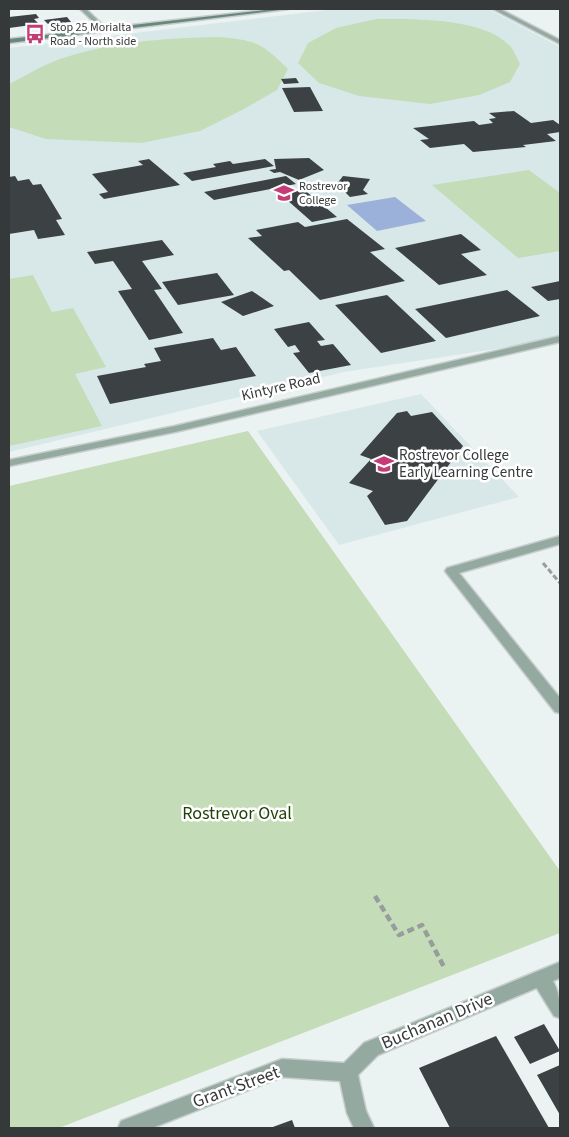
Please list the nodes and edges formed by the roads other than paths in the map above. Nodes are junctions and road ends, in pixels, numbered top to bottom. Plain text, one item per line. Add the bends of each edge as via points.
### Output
1 (83, 9) edge
2 (285, 9) edge
3 (496, 9) edge
4 (104, 30) junction
5 (560, 33) edge
6 (548, 35) junction
7 (9, 41) edge
8 (560, 42) edge
9 (560, 339) edge
10 (9, 463) edge
11 (560, 540) edge
12 (560, 708) edge
13 (560, 970) edge
14 (540, 979) junction
15 (560, 1010) edge
16 (348, 1072) junction
17 (128, 1128) edge
18 (364, 1128) edge

1 - 4 street
2 - 4 main road
3 - 6 street
4 - 7 main road
5 - 6 street
6 - 8 street
9 - 10 street, Kintyre Road via 175,429
11 - 12 street via 451,571
13 - 14 street, Buchanan Drive
14 - 15 street
14 - 16 street, Buchanan Drive via 371,1049
16 - 17 street, Grant Street via 282,1068
16 - 18 street via 357,1114

